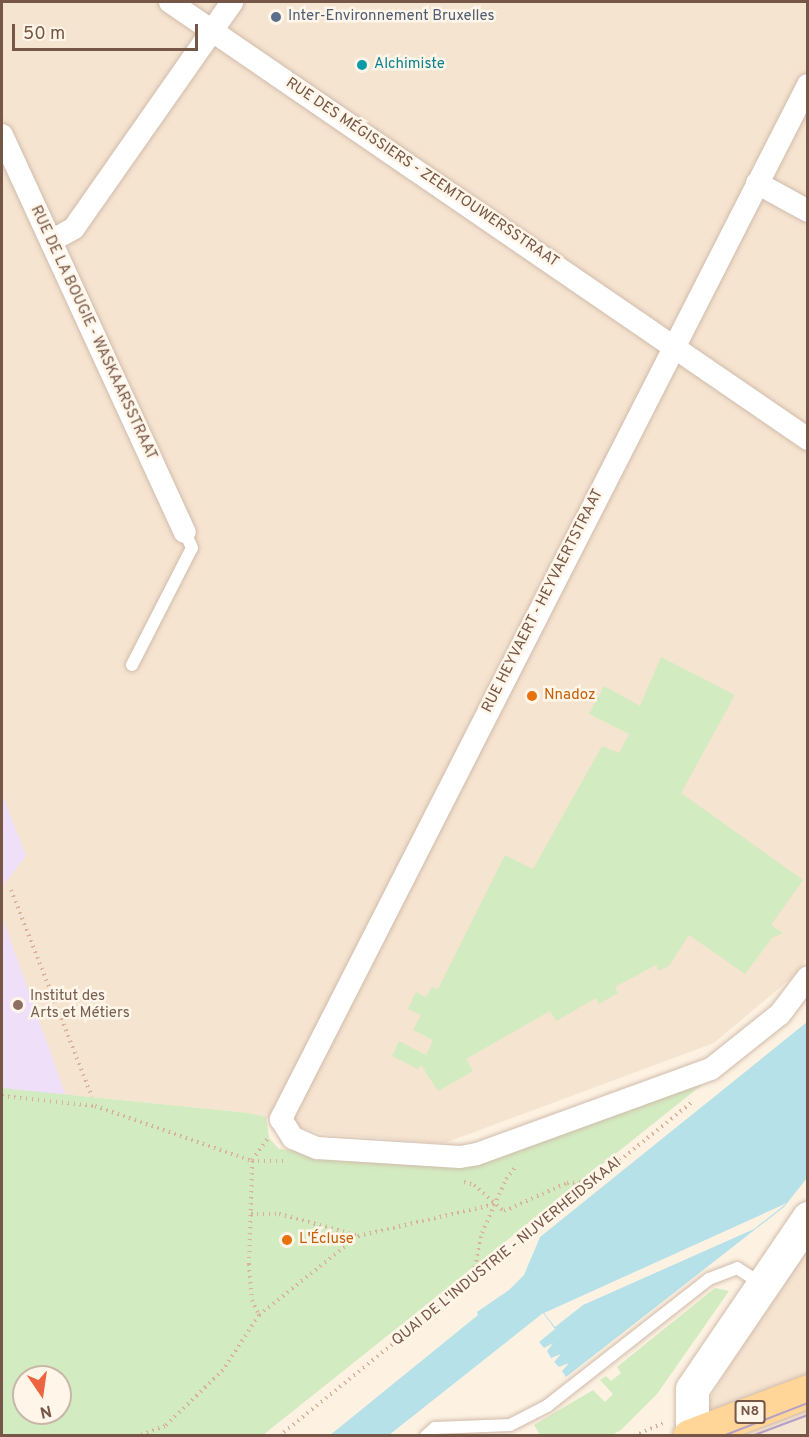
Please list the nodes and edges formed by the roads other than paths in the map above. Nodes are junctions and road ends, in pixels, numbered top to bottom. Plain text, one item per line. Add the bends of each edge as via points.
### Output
1 (170, 2) edge
2 (232, 2) edge
3 (212, 30) junction
4 (807, 86) edge
5 (2, 135) edge
6 (757, 183) junction
7 (807, 211) edge
8 (51, 240) junction
9 (672, 348) junction
10 (807, 439) edge
11 (185, 531) joint
12 (132, 665) dead end
13 (807, 977) edge
14 (807, 1218) edge
15 (763, 1284) junction
16 (807, 1390) edge
17 (807, 1412) edge
18 (685, 1432) edge
19 (426, 1436) edge
20 (745, 1436) edge

1 - 3 street, RUE DES MÉGISSIERS - ZEEMTOUWERSSTRAAT
2 - 3 street
3 - 8 street via 74,228
3 - 9 street, RUE DES MÉGISSIERS - ZEEMTOUWERSSTRAAT
4 - 6 street, RUE HEYVAERT - HEYVAERTSTRAAT
5 - 8 street, RUE DE LA BOUGIE - WASKAARSSTRAAT
6 - 7 street
6 - 9 street, RUE HEYVAERT - HEYVAERTSTRAAT
8 - 11 street, RUE DE LA BOUGIE - WASKAARSSTRAAT
9 - 10 street, RUE DES MÉGISSIERS - ZEEMTOUWERSSTRAAT
9 - 13 street, RUE HEYVAERT - HEYVAERTSTRAAT via 281,1119 292,1138 317,1148 460,1158 711,1069 780,1014
11 - 12 lane via 192,548
14 - 15 street
15 - 18 street via 692,1389
15 - 19 lane via 737,1268 709,1279 547,1406 510,1425 435,1428
16 - 18 main road, N8
17 - 20 main road, N8

